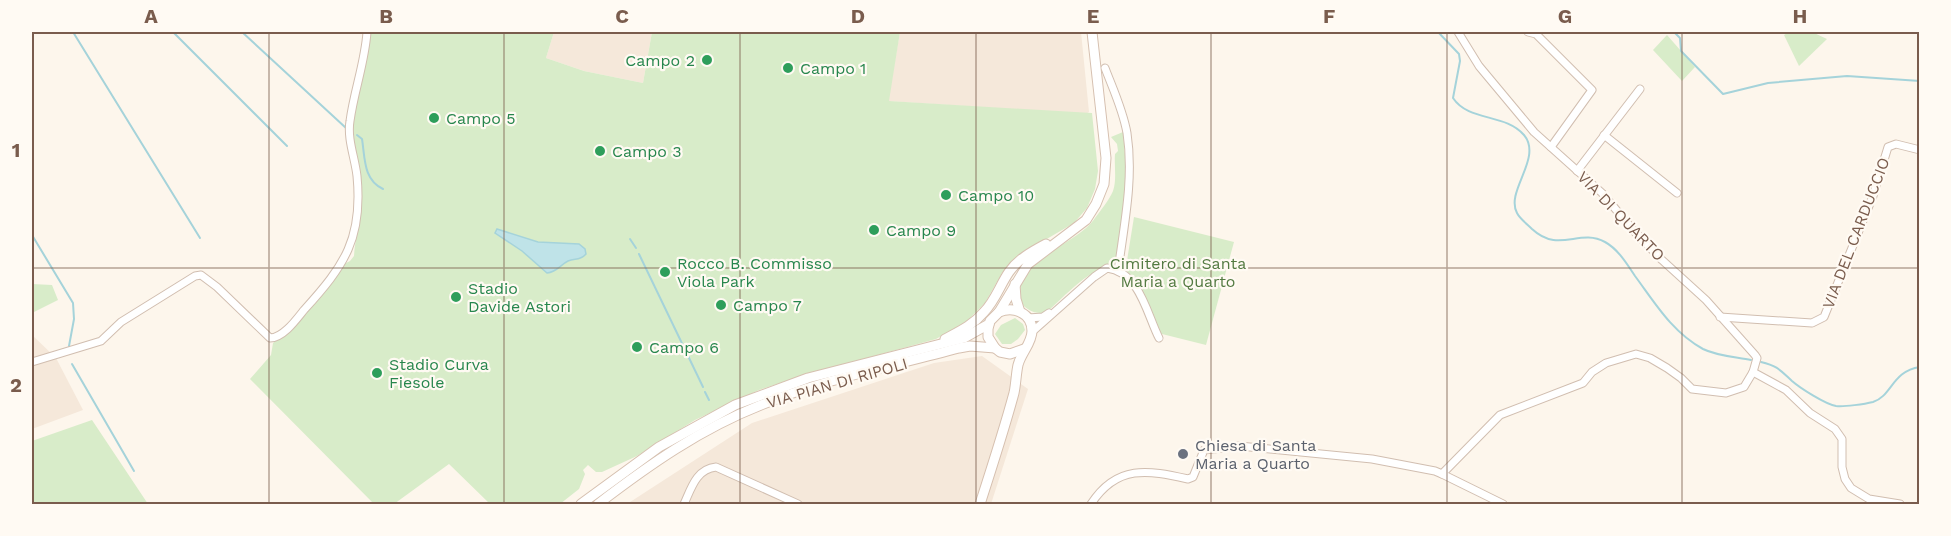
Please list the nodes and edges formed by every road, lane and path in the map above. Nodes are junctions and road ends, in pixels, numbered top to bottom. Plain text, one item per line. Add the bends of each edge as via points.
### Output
1 (367, 32) edge
2 (1092, 32) edge
3 (1458, 32) edge
4 (1528, 32) edge
5 (1105, 68) dead end
6 (1640, 88) dead end
7 (1604, 135) junction
8 (1551, 147) junction
9 (1920, 150) edge
10 (1577, 171) junction
11 (1677, 192) dead end
12 (1060, 239) junction
13 (1119, 272) junction
14 (1014, 284) junction
15 (1061, 305) junction
16 (999, 312) junction
17 (1024, 315) junction
18 (1719, 317) junction
19 (989, 324) junction
20 (1032, 332) junction
21 (1159, 338) dead end
22 (932, 345) junction
23 (995, 348) junction
24 (1024, 349) junction
25 (1006, 354) junction
26 (32, 362) edge
27 (1753, 372) junction
28 (1016, 378) junction
29 (1442, 474) junction
30 (581, 504) edge
31 (598, 504) edge
32 (684, 504) edge
33 (798, 504) edge
34 (980, 504) edge
35 (1091, 504) edge
36 (1503, 504) edge
37 (1900, 504) edge

1 - 26 street via 349,123 357,176 357,227 341,264 291,325 270,338 201,275 122,322 101,341
2 - 12 main road via 1106,176 1086,220
3 - 8 street, VIA DI QUARTO via 1479,66
4 - 8 street via 1536,34 1593,90
5 - 13 street via 1127,133 1130,177
6 - 7 street
7 - 10 street
7 - 11 street
8 - 10 street, VIA DI QUARTO
9 - 18 street, VIA DEL CARDUCCIO via 1896,144 1888,147 1873,196 1824,317 1812,323
10 - 18 street, VIA DI QUARTO
12 - 14 main road via 1028,264
12 - 22 main road, VIA PIAN DI RIPOLI via 1037,249 1010,270 980,318
13 - 15 street via 1104,269
13 - 21 street via 1135,285
14 - 16 main road
14 - 17 main road
15 - 17 street via 1044,316
15 - 20 street
16 - 17 main road via 1009,309
16 - 19 main road
17 - 20 main road
18 - 27 street, VIA DI QUARTO via 1755,355
19 - 22 main road, VIA PIAN DI RIPOLI via 964,338
19 - 23 main road via 988,337
20 - 24 main road
22 - 30 main road, VIA PIAN DI RIPOLI via 808,378 735,405 658,447
23 - 25 main road
23 - 31 main road, VIA PIAN DI RIPOLI via 959,348 802,390 761,405 672,450
24 - 25 main road
24 - 28 main road
25 - 28 main road
27 - 29 street via 1744,387 1726,393 1692,389 1650,358 1636,354 1606,363 1583,383 1500,415
27 - 37 street via 1785,390 1835,429 1842,439 1842,467 1851,488 1869,499
28 - 34 main road
29 - 35 street via 1372,459 1218,447 1204,450 1193,477 1132,473 1112,483
29 - 36 street
32 - 33 street via 699,475 706,468 716,467

